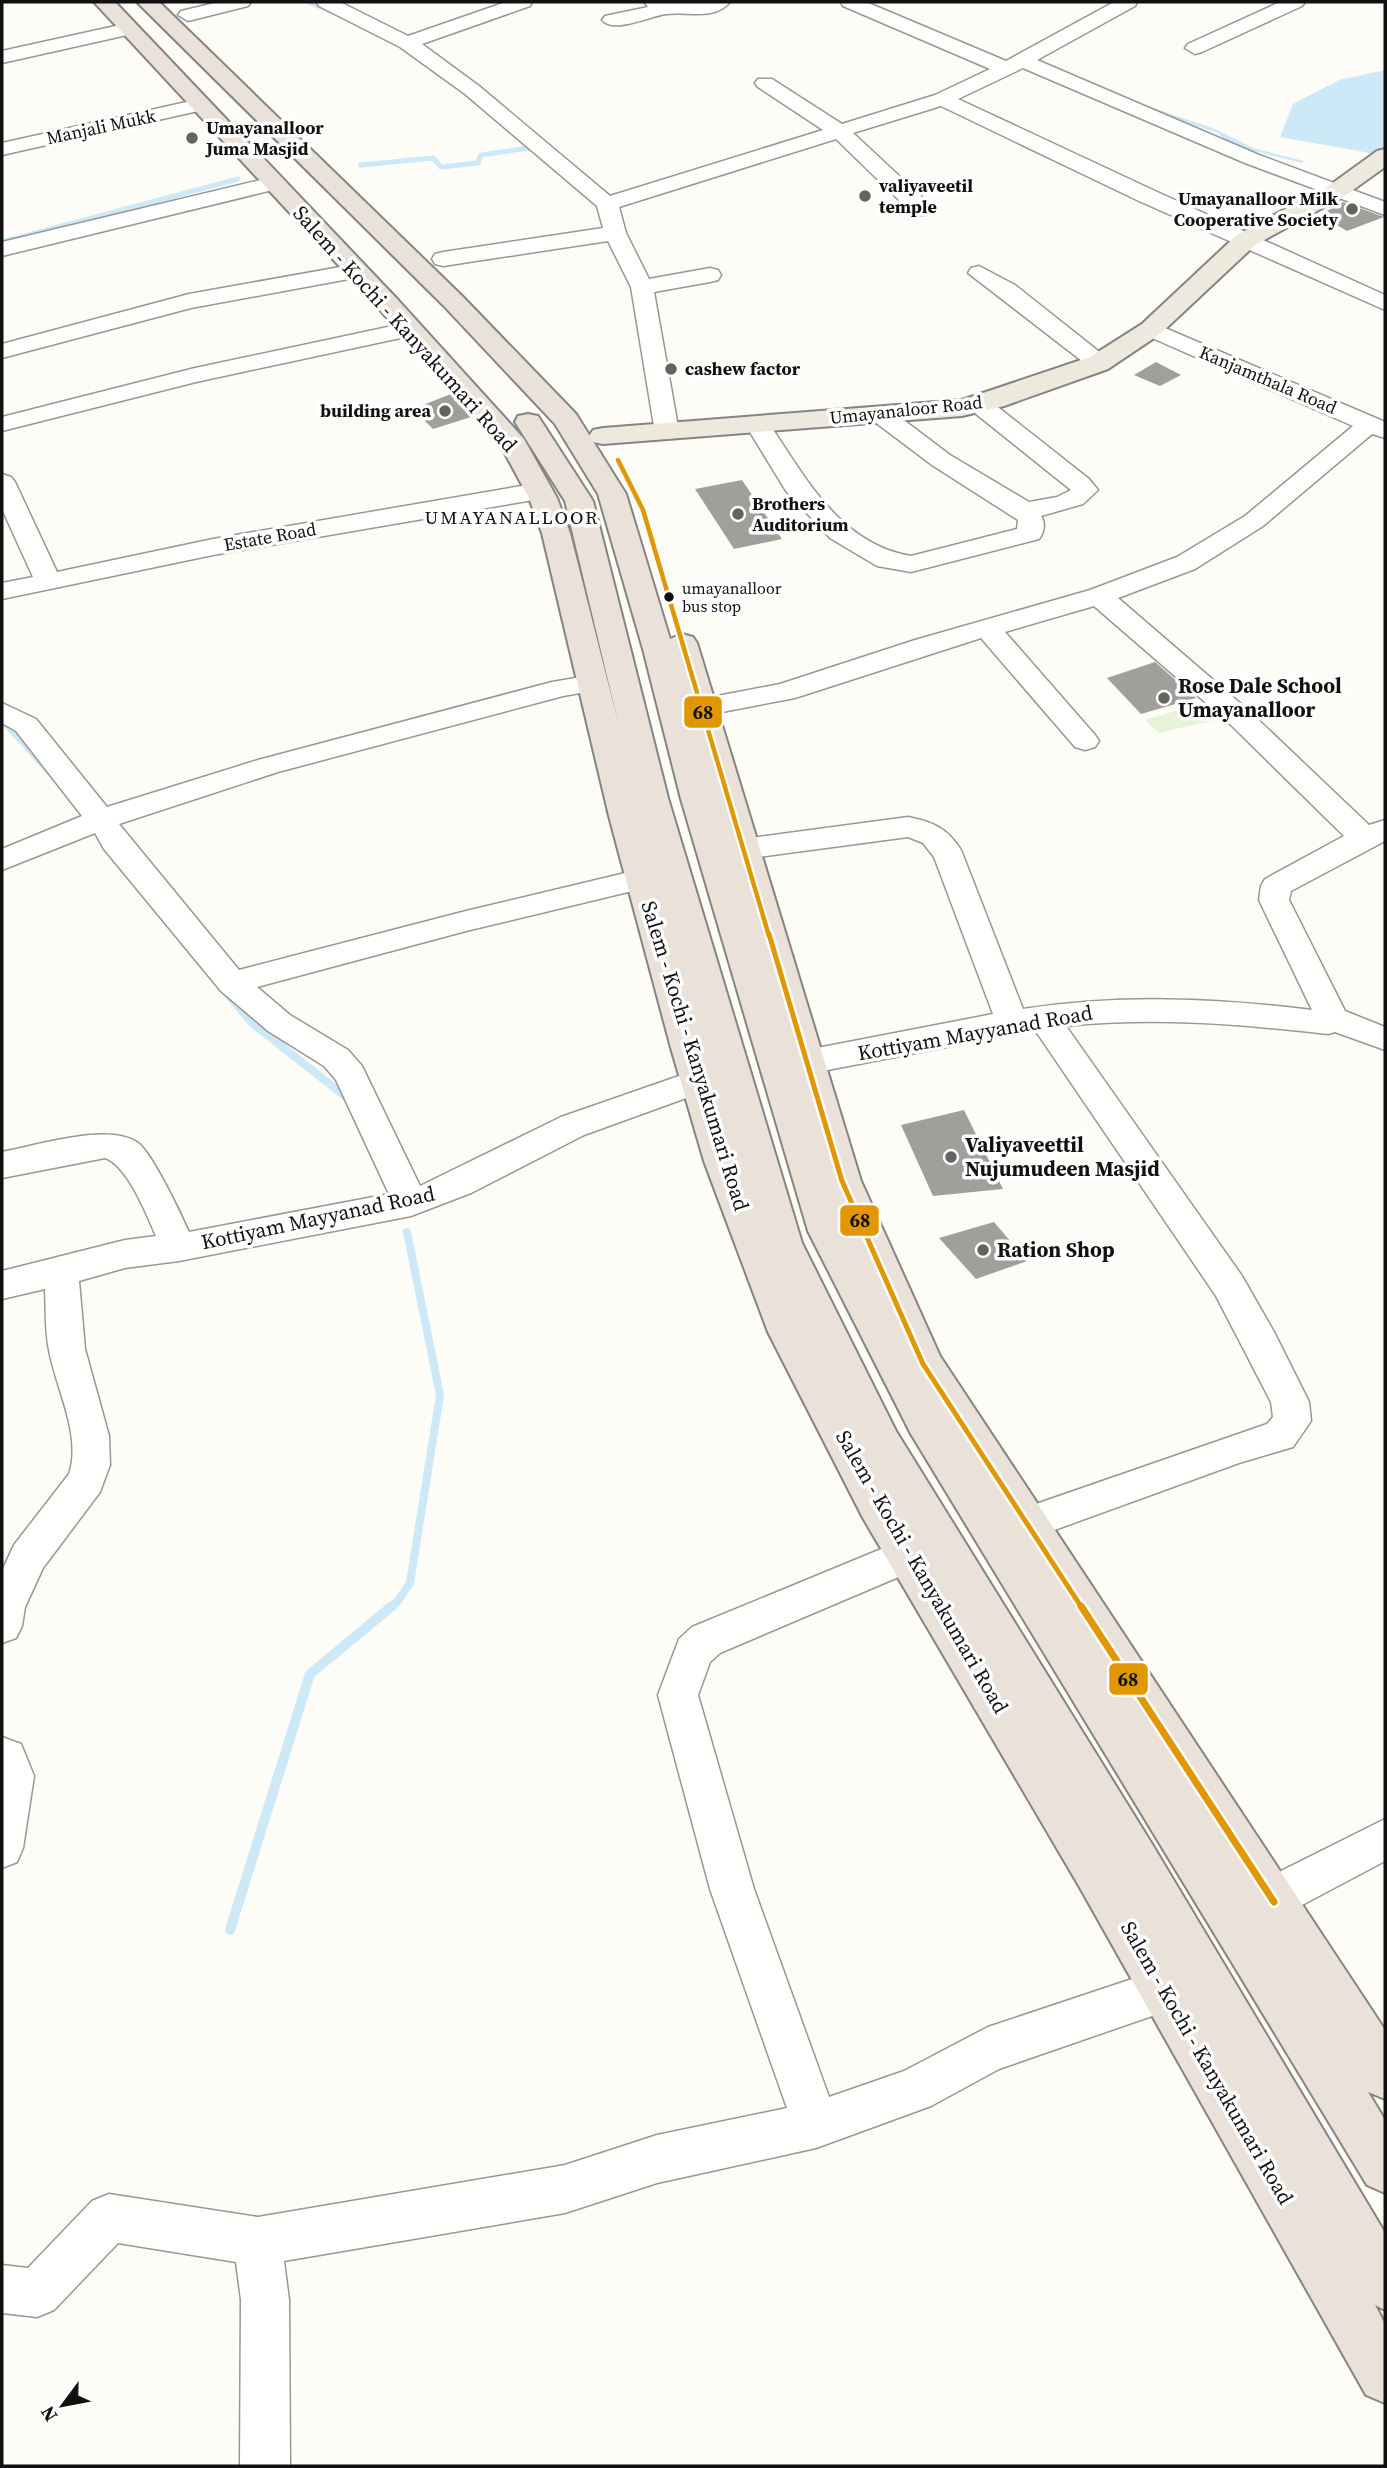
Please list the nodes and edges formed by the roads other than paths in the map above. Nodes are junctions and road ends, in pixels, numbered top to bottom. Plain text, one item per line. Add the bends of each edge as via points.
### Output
1 (104, 2) edge
2 (241, 2) edge
3 (326, 2) edge
4 (523, 2) edge
5 (720, 2) edge
6 (850, 2) edge
7 (1128, 2) edge
8 (1295, 2) edge
9 (658, 5) edge
10 (180, 8) edge
11 (133, 11) edge
12 (612, 20) dead end
13 (407, 43) junction
14 (1195, 48) dead end
15 (2, 57) edge
16 (1015, 65) junction
17 (765, 83) dead end
18 (942, 99) junction
19 (200, 105) junction
20 (840, 132) junction
21 (2, 149) edge
22 (1385, 156) edge
23 (273, 183) junction
24 (1338, 190) junction
25 (607, 204) junction
26 (1385, 209) edge
27 (918, 210) dead end
28 (615, 233) junction
29 (1246, 240) junction
30 (2, 249) edge
31 (443, 258) junction
32 (357, 271) junction
33 (979, 273) dead end
34 (710, 275) dead end
35 (642, 287) junction
36 (1385, 303) edge
37 (411, 329) junction
38 (1151, 329) junction
39 (2, 351) edge
40 (1099, 363) junction
41 (980, 405) junction
42 (880, 414) junction
43 (2, 424) edge
44 (757, 424) junction
45 (1378, 428) edge
46 (667, 432) junction
47 (603, 436) junction
48 (2, 482) edge
49 (539, 491) junction
50 (1025, 512) junction
51 (48, 581) junction
52 (2, 591) edge
53 (1099, 596) junction
54 (987, 628) junction
55 (593, 683) junction
56 (701, 706) junction
57 (2, 712) edge
58 (1085, 741) dead end
59 (101, 819) junction
60 (1375, 834) edge
61 (743, 849) junction
62 (2, 860) edge
63 (642, 879) junction
64 (232, 983) junction
65 (1334, 1019) junction
66 (1028, 1020) junction
67 (1385, 1039) edge
68 (807, 1062) junction
69 (699, 1081) junction
70 (2, 1165) edge
71 (411, 1203) junction
72 (179, 1247) junction
73 (61, 1272) junction
74 (2, 1285) edge
75 (1027, 1524) junction
76 (908, 1555) junction
77 (2, 1626) edge
78 (2, 1756) edge
79 (1385, 1839) edge
80 (2, 1848) edge
81 (1272, 1898) junction
82 (1165, 1990) junction
83 (1385, 2074) edge
84 (816, 2125) junction
85 (1385, 2167) edge
86 (258, 2241) junction
87 (1385, 2283) edge
88 (2, 2289) edge
89 (1385, 2376) edge
90 (265, 2466) edge

1 - 11 highway, Salem - Kochi - Kanyakumari Road
2 - 10 street
3 - 13 street
4 - 13 street
5 - 9 street via 703,9
6 - 16 street
7 - 16 street
8 - 14 street
9 - 12 street via 644,15
10 - 31 highway
11 - 15 street
11 - 19 highway, Salem - Kochi - Kanyakumari Road
11 - 85 highway via 472,320 566,420 612,494 697,799 827,1231 926,1422
11 - 87 highway via 526,420 579,501 652,798 783,1243 881,1443
13 - 25 street via 472,90
16 - 18 street
16 - 24 street
17 - 20 street
18 - 20 street
18 - 29 street
19 - 21 street, Manjali Mukk
19 - 23 highway, Salem - Kochi - Kanyakumari Road
20 - 25 street
20 - 27 street
22 - 24 main road, Umayanaloor Road
23 - 30 street
23 - 32 highway, Salem - Kochi - Kanyakumari Road
24 - 26 street
24 - 29 main road, Umayanaloor Road
25 - 28 street
28 - 31 street
28 - 35 street
29 - 36 street
29 - 38 main road, Umayanaloor Road
31 - 47 highway via 561,380
32 - 37 highway, Salem - Kochi - Kanyakumari Road
32 - 39 street via 189,301
33 - 40 street
34 - 35 street
35 - 46 street
37 - 43 street via 195,375
37 - 49 highway, Salem - Kochi - Kanyakumari Road via 514,445
38 - 40 main road, Umayanaloor Road
38 - 45 street, Kanjamthala Road
40 - 41 main road, Umayanaloor Road
41 - 42 main road, Umayanaloor Road
41 - 50 street via 1085,490 1082,496
42 - 44 main road, Umayanaloor Road
42 - 50 street via 941,460
44 - 46 main road, Umayanaloor Road
44 - 50 street via 795,486 839,533 886,560 911,564 1020,539 1031,534
45 - 53 street via 1254,521 1186,563
46 - 47 main road, Umayanaloor Road
47 - 56 highway via 643,510
48 - 51 street
49 - 51 street, Estate Road via 213,547
49 - 55 highway, Salem - Kochi - Kanyakumari Road via 556,533
51 - 52 street, Estate Road
53 - 54 street
53 - 60 street
54 - 56 street via 785,692
54 - 58 street
55 - 59 street via 268,766
55 - 63 highway, Salem - Kochi - Kanyakumari Road
56 - 61 highway
57 - 59 street via 26,725
59 - 62 street
59 - 64 street
60 - 65 street via 1276,886 1274,900
61 - 66 street via 908,827 937,837
61 - 68 highway
63 - 64 street
63 - 69 highway, Salem - Kochi - Kanyakumari Road
64 - 71 street via 279,1023 336,1058 350,1074
65 - 66 street, Kottiyam Mayyanad Road via 1328,1023 1189,1010 1100,1011
65 - 67 street
66 - 68 street, Kottiyam Mayyanad Road
66 - 75 street via 1229,1286 1290,1402 1292,1421 1280,1436
68 - 75 highway via 842,1181 923,1364
69 - 71 street, Kottiyam Mayyanad Road via 602,1112 532,1144 472,1180
69 - 76 highway, Salem - Kochi - Kanyakumari Road via 723,1161 788,1332
70 - 72 street via 106,1145 127,1152
71 - 72 street, Kottiyam Mayyanad Road
72 - 73 street, Kottiyam Mayyanad Road via 125,1254
73 - 74 street, Kottiyam Mayyanad Road
73 - 77 street via 67,1349 90,1436 91,1465 86,1481 28,1557 5,1607
75 - 81 highway
76 - 82 highway, Salem - Kochi - Kanyakumari Road
76 - 84 street via 706,1640 693,1652 678,1695 732,1889
78 - 80 street via 13,1776
79 - 81 street
81 - 83 highway
82 - 84 street via 988,2050 915,2090
82 - 89 highway, Salem - Kochi - Kanyakumari Road
84 - 86 street via 657,2160 565,2189
86 - 88 street via 110,2218 37,2293
86 - 90 street via 265,2300

